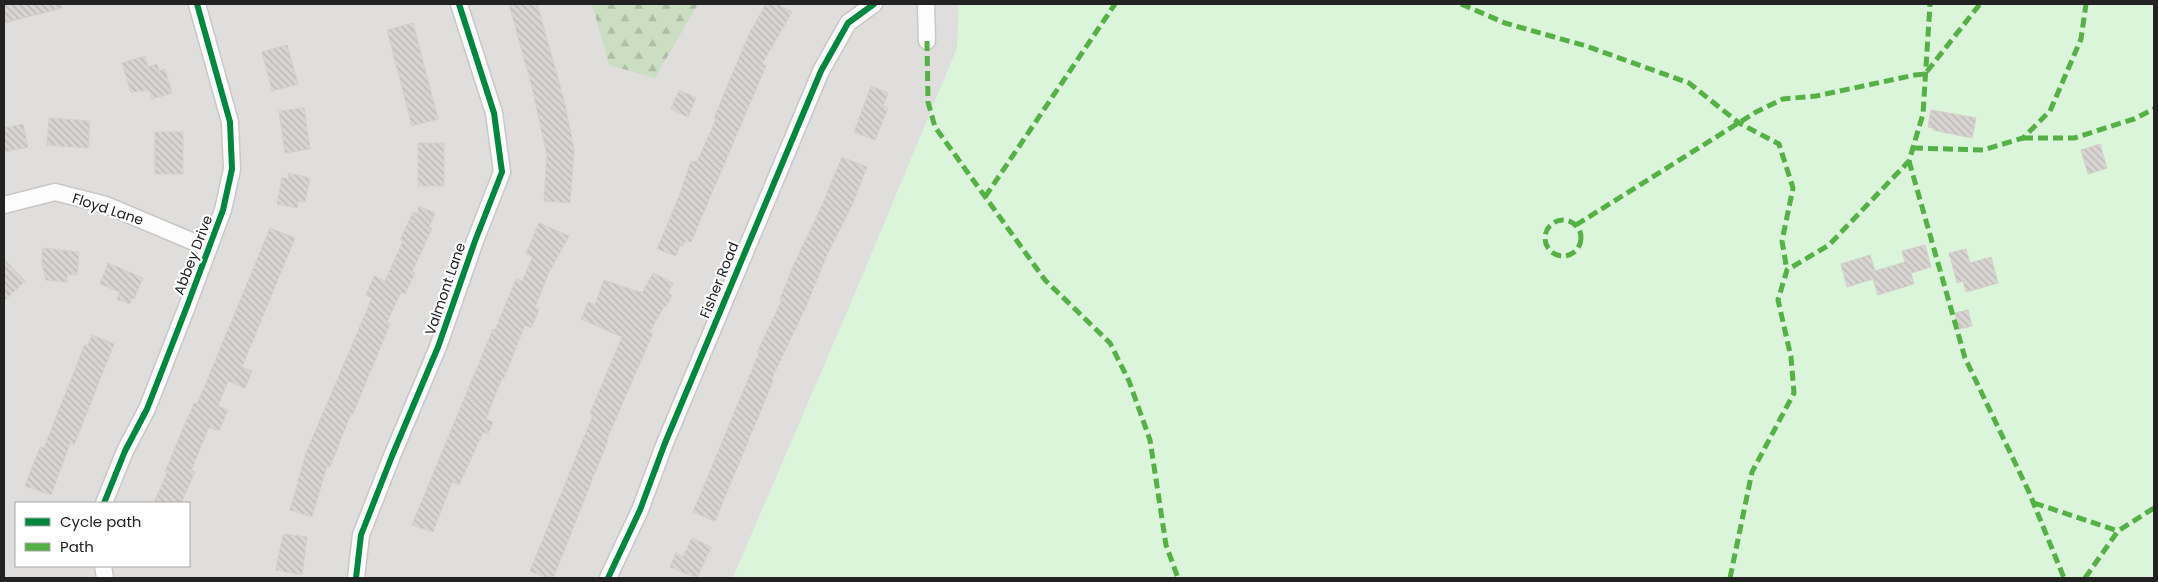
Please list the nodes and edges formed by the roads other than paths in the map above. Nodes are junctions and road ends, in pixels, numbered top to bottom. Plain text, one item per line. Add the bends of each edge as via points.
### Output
1 (197, 4) edge
2 (459, 4) edge
3 (874, 4) edge
4 (926, 4) edge
5 (927, 41) dead end
6 (4, 205) edge
7 (208, 248) junction
8 (104, 502) edge
9 (356, 578) edge
10 (608, 578) edge

1 - 7 street, Abbey Drive via 230,122 232,160 223,210
2 - 9 street, Valmont Lane via 494,113 502,172 438,347 361,535
3 - 10 street, Fisher Road via 848,23 821,71 640,510
4 - 5 street
6 - 7 street, Floyd Lane via 55,192 106,205
7 - 8 street, Abbey Drive via 147,409 125,451

